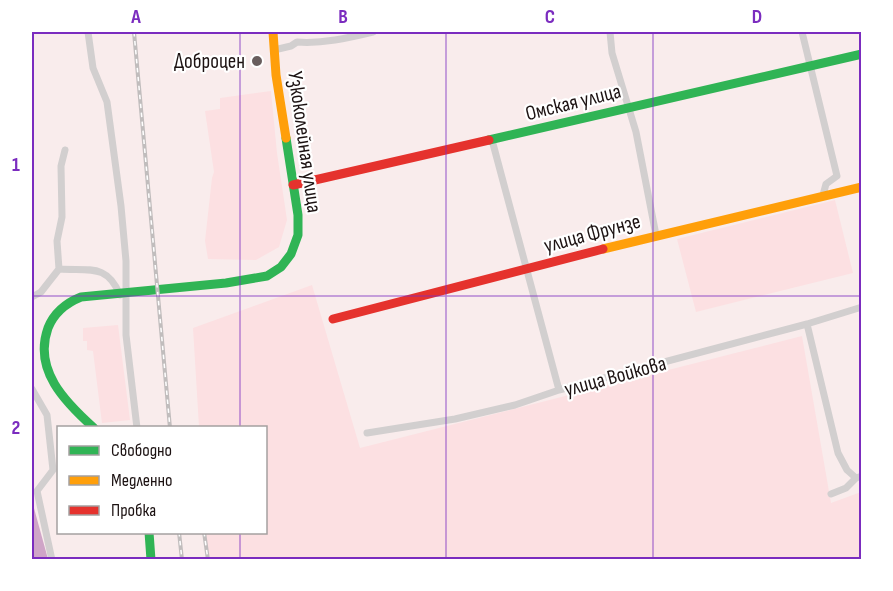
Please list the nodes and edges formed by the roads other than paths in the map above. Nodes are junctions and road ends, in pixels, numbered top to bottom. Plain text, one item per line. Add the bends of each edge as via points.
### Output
1 (88, 32) edge
2 (273, 32) edge
3 (373, 32) edge
4 (610, 32) edge
5 (802, 32) edge
6 (274, 50) junction
7 (861, 54) edge
8 (811, 65) junction
9 (628, 107) junction
10 (492, 140) junction
11 (65, 150) dead end
12 (293, 185) junction
13 (861, 187) edge
14 (823, 195) junction
15 (656, 235) junction
16 (59, 269) junction
17 (526, 269) junction
18 (32, 297) edge
19 (861, 307) edge
20 (126, 309) junction
21 (333, 319) dead end
22 (807, 324) junction
23 (32, 389) edge
24 (559, 390) junction
25 (92, 426) edge
26 (137, 426) edge
27 (367, 433) dead end
28 (56, 469) edge
29 (859, 477) edge
30 (831, 494) dead end
31 (149, 534) edge
32 (52, 560) edge
33 (151, 560) edge

1 - 20 street via 93,68 107,102 126,261
2 - 6 street, Узкоколейная улица
3 - 6 street via 297,42
4 - 9 street
5 - 8 street
6 - 12 street, Узкоколейная улица
7 - 8 street, Омская улица
8 - 9 street, Омская улица
8 - 14 street via 837,176 826,184
9 - 10 street, Омская улица
9 - 15 street
10 - 12 street, Омская улица
10 - 17 street
11 - 16 street via 57,241
12 - 25 street, Узкоколейная улица via 298,235 291,254 267,276 81,297 62,307 49,325 43,354 62,394
13 - 14 street, улица Фрунзе
14 - 15 street, улица Фрунзе
15 - 17 street, улица Фрунзе
16 - 18 street via 41,292
16 - 20 street via 108,275
17 - 21 street, улица Фрунзе
17 - 24 street
19 - 22 street, улица Войкова
20 - 26 street
22 - 24 street, улица Войкова
22 - 29 street via 838,453 847,470
23 - 28 street via 47,415
24 - 27 street, улица Войкова via 455,419
28 - 32 street via 37,490
29 - 30 street
31 - 33 street

